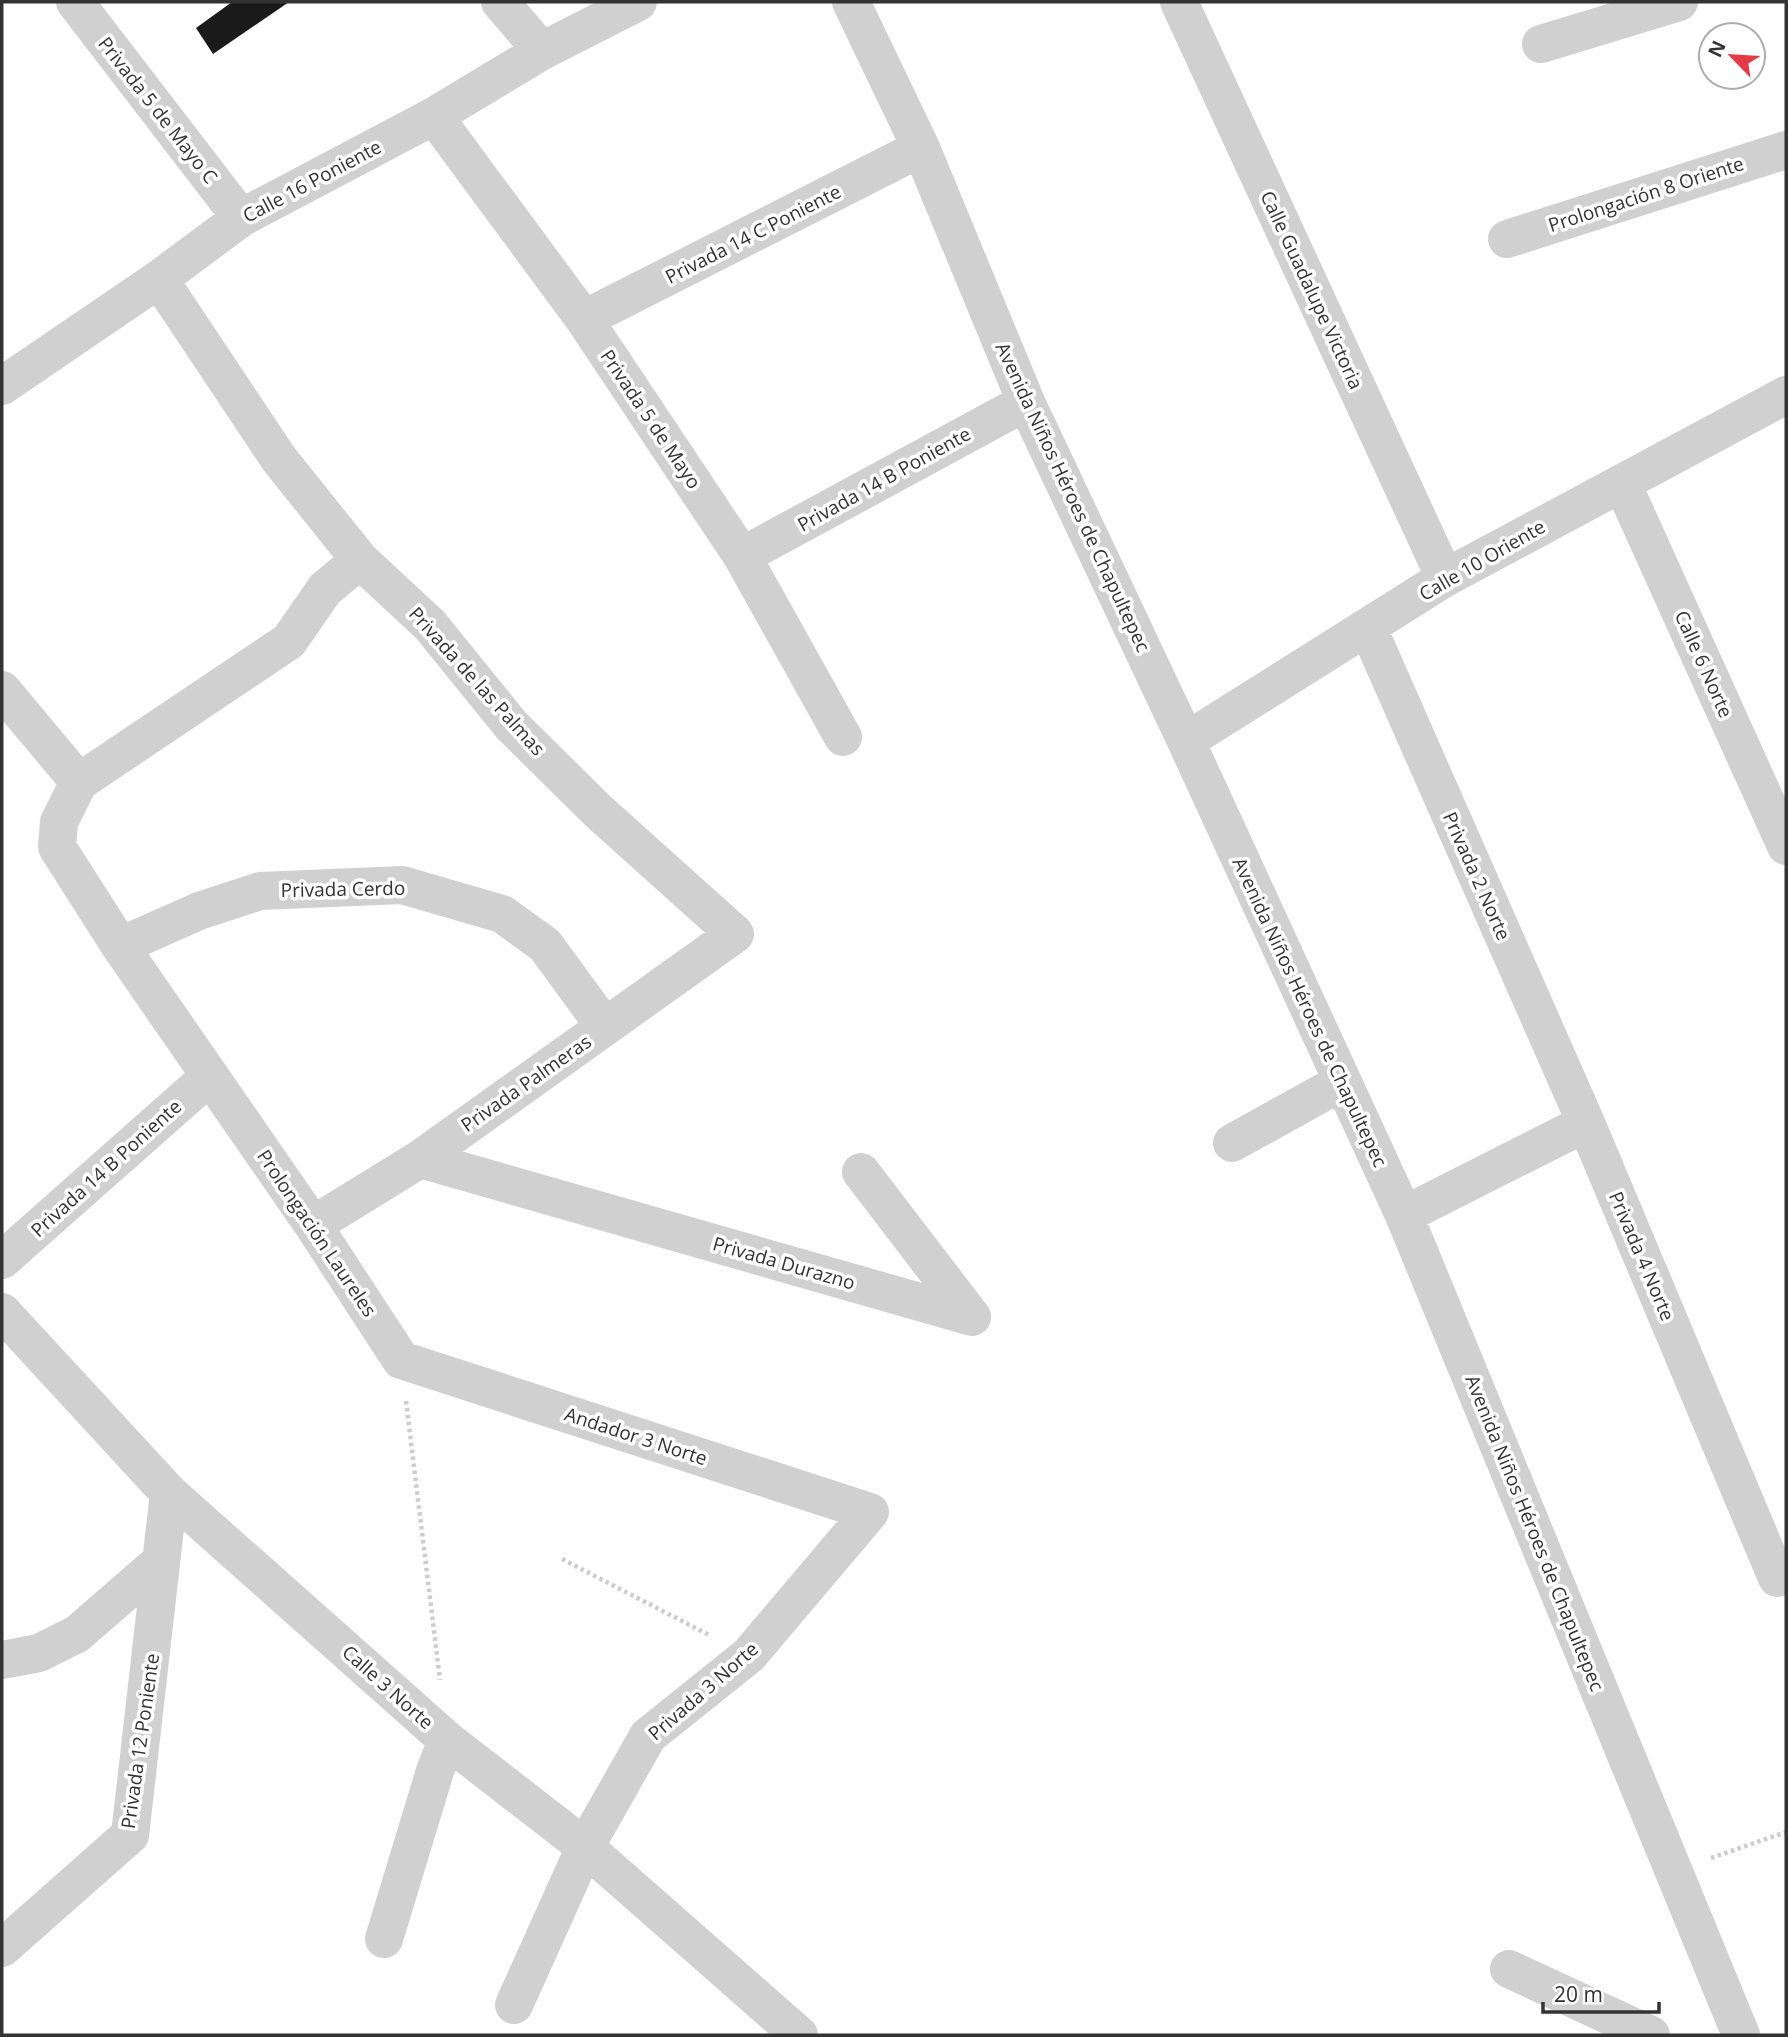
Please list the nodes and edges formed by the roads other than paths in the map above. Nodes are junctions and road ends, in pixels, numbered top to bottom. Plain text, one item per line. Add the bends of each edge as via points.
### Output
1 (75, 2) edge
2 (500, 2) edge
3 (638, 2) edge
4 (851, 2) edge
5 (1179, 2) edge
6 (1679, 2) edge
7 (1541, 44) dead end
8 (542, 51) junction
9 (434, 116) junction
10 (921, 148) junction
11 (1786, 150) edge
12 (241, 218) junction
13 (1507, 239) dead end
14 (159, 279) junction
15 (584, 319) junction
16 (2, 386) edge
17 (1786, 395) edge
18 (1027, 402) junction
19 (1622, 483) junction
20 (742, 556) junction
21 (360, 560) junction
22 (1445, 578) junction
23 (1368, 628) junction
24 (2, 691) edge
25 (843, 737) dead end
26 (1186, 741) junction
27 (79, 782) junction
28 (1786, 846) edge
29 (735, 934) joint
30 (120, 946) junction
31 (605, 1027) junction
32 (210, 1076) junction
33 (1342, 1082) junction
34 (1586, 1123) junction
35 (1232, 1143) dead end
36 (420, 1158) junction
37 (861, 1172) dead end
38 (1404, 1216) junction
39 (313, 1225) junction
40 (2, 1260) edge
41 (2, 1312) edge
42 (401, 1360) joint
43 (169, 1493) junction
44 (870, 1512) joint
45 (160, 1562) junction
46 (1782, 1576) edge
47 (2, 1660) edge
48 (447, 1740) junction
49 (585, 1847) junction
50 (384, 1939) dead end
51 (2, 1948) edge
52 (1509, 1969) dead end
53 (514, 2005) dead end
54 (799, 2035) edge
55 (1651, 2035) edge
56 (1741, 2035) edge

1 - 12 street, Privada 5 de Mayo C
2 - 8 street
3 - 8 street, Calle 16 Poniente
4 - 10 street, Avenida Niños Héroes de Chapultepec
5 - 22 street, Calle Guadalupe Victoria
6 - 7 street
8 - 9 street, Calle 16 Poniente
9 - 12 street, Calle 16 Poniente
9 - 15 street, Privada 5 de Mayo
10 - 15 street, Privada 14 C Poniente
10 - 18 street, Avenida Niños Héroes de Chapultepec
11 - 13 street, Prolongación 8 Oriente
12 - 14 street, Calle 16 Poniente
14 - 16 street, Calle 16 Poniente
14 - 21 street via 279,459
15 - 20 street, Privada 5 de Mayo
17 - 19 street, Calle 10 Oriente
18 - 20 street, Privada 14 B Poniente
18 - 26 street, Avenida Niños Héroes de Chapultepec
19 - 22 street, Calle 10 Oriente
19 - 28 street, Calle 6 Norte
20 - 25 street, Privada 5 de Mayo
21 - 27 street via 325,589 289,640
21 - 29 street, Privada de las Palmas via 430,625 511,725 598,811
22 - 23 street, Calle 10 Oriente
23 - 26 street, Calle 10 Oriente
23 - 34 street, Privada 2 Norte
24 - 27 street
26 - 33 street, Avenida Niños Héroes de Chapultepec
27 - 30 street, Prolongación Laureles via 59,822 57,847
29 - 31 street, Privada Palmeras
30 - 31 street, Privada Cerdo via 199,911 260,891 402,885 502,914 545,945
30 - 32 street, Prolongación Laureles
31 - 36 street, Privada Palmeras
32 - 39 street, Prolongación Laureles
32 - 40 street, Privada 14 B Poniente
33 - 35 street
33 - 38 street, Avenida Niños Héroes de Chapultepec
34 - 38 street
34 - 46 street, Privada 4 Norte
36 - 37 street, Privada Durazno via 972,1317
36 - 39 street, Privada Palmeras
38 - 56 street, Avenida Niños Héroes de Chapultepec
39 - 42 street, Prolongación Laureles
41 - 43 street, Calle 3 Norte
42 - 44 street, Andador 3 Norte
43 - 45 street, Privada 12 Poniente
43 - 48 street, Calle 3 Norte
44 - 49 street, Privada 3 Norte via 749,1655 648,1736
45 - 47 street via 77,1634 39,1653
45 - 51 street, Privada 12 Poniente via 130,1835
48 - 49 street, Calle 3 Norte
48 - 50 street
49 - 53 street, Privada 3 Norte
49 - 54 street, Calle 3 Norte
52 - 55 street

